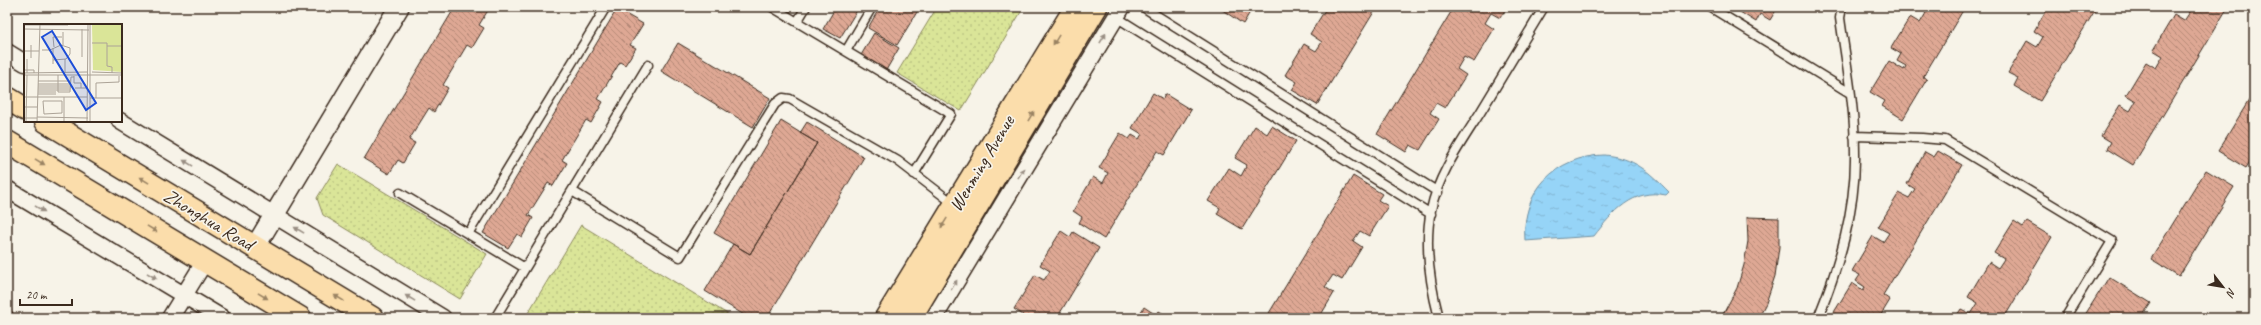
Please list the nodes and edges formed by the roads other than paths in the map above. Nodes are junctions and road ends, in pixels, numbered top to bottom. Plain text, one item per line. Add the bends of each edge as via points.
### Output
1 (399, 7) edge
2 (606, 7) edge
3 (772, 7) edge
4 (806, 7) edge
5 (872, 7) edge
6 (1076, 7) edge
7 (1096, 7) edge
8 (1144, 7) edge
9 (1544, 7) edge
10 (1710, 7) edge
11 (1842, 7) edge
12 (1119, 12) edge
13 (797, 22) junction
14 (846, 51) junction
15 (7, 52) edge
16 (24, 62) edge
17 (648, 65) dead end
18 (1850, 93) junction
19 (7, 98) edge
20 (24, 108) edge
21 (48, 122) edge
22 (122, 122) edge
23 (1854, 136) junction
24 (7, 142) edge
25 (914, 174) junction
26 (7, 189) edge
27 (572, 191) junction
28 (1438, 192) junction
29 (400, 193) dead end
30 (955, 205) junction
31 (1431, 214) junction
32 (275, 215) junction
33 (468, 234) junction
34 (255, 247) junction
35 (205, 261) junction
36 (525, 268) junction
37 (184, 296) junction
38 (170, 318) edge
39 (222, 318) edge
40 (300, 318) edge
41 (372, 318) edge
42 (443, 318) edge
43 (495, 318) edge
44 (886, 318) edge
45 (910, 318) edge
46 (934, 318) edge
47 (1439, 318) edge
48 (1818, 318) edge
49 (2065, 318) edge

1 - 32 street
2 - 33 lane
3 - 13 lane
4 - 13 lane
5 - 14 lane
6 -> 30 main road, Wenming Avenue
45 -> 7 main road, Wenming Avenue
8 - 28 lane
9 - 28 lane via 1457,149
10 - 18 lane
11 - 18 lane via 1840,18
12 - 31 lane
46 -> 12 street
13 - 14 lane
14 - 25 lane via 951,114
15 - 16 street
17 - 27 lane
18 - 23 lane
19 - 20 main road
34 -> 21 main road, Zhonghua Road
32 -> 22 street
23 - 48 lane via 1855,154 1843,249
23 - 49 lane via 1945,140 2112,241
24 -> 35 main road, Zhonghua Road
25 - 27 lane via 898,161 790,98 783,98 775,104 680,257
25 - 30 lane
26 -> 37 street
27 - 36 lane
28 - 31 lane
29 - 33 lane
30 -> 44 main road, Wenming Avenue
31 - 47 lane via 1429,240 1432,290
32 - 34 street
42 -> 32 street
33 - 36 lane
41 -> 34 main road, Zhonghua Road
35 - 37 street
35 -> 40 main road, Zhonghua Road
36 - 43 lane
37 - 38 street
37 - 39 street

